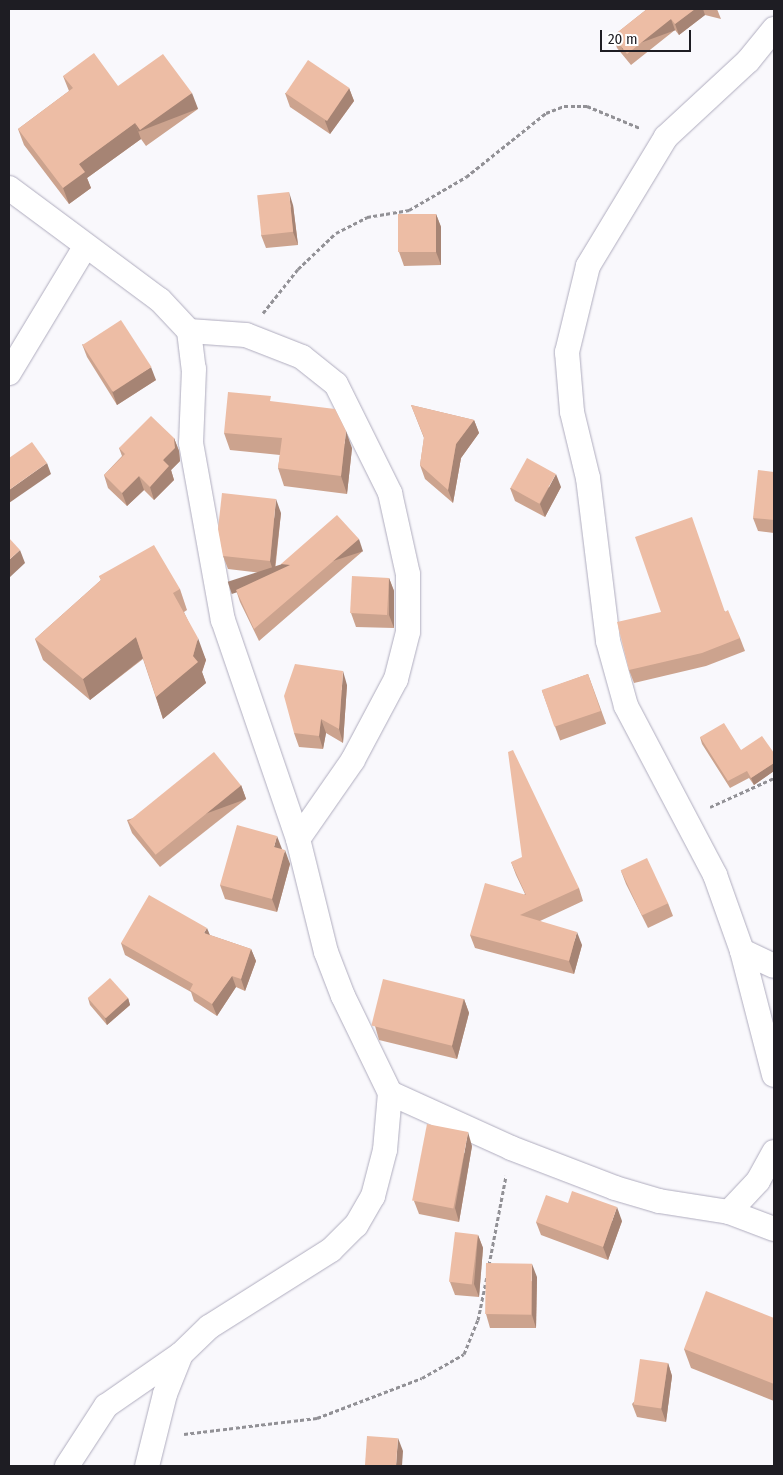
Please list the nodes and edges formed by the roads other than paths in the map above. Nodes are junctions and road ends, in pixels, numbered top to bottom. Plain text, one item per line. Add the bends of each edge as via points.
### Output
1 (774, 29) edge
2 (9, 188) edge
3 (85, 248) junction
4 (189, 332) junction
5 (9, 373) edge
6 (298, 839) junction
7 (742, 952) junction
8 (774, 966) edge
9 (774, 1075) edge
10 (390, 1093) junction
11 (774, 1152) edge
12 (729, 1212) junction
13 (774, 1229) edge
14 (181, 1354) junction
15 (67, 1466) edge
16 (147, 1466) edge

1 - 7 street via 748,61 666,138 588,266 567,352 572,412 588,478 608,641 626,706 715,874
2 - 3 street
3 - 4 street via 160,300
3 - 5 street
4 - 6 street via 194,369 191,443 223,620
4 - 6 street via 246,335 302,357 336,384 390,493 408,574 408,632 396,679 353,760
6 - 10 street via 330,961
7 - 8 street
7 - 9 street
10 - 12 street via 511,1148 659,1201
10 - 14 street via 385,1150 373,1196 356,1225 331,1250 209,1327
11 - 12 street via 758,1181
12 - 13 street
14 - 15 street via 106,1406
14 - 16 street

